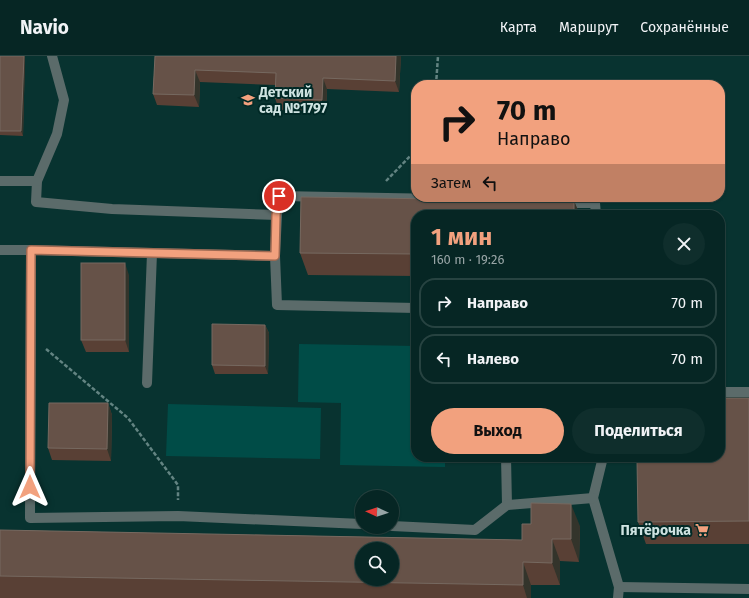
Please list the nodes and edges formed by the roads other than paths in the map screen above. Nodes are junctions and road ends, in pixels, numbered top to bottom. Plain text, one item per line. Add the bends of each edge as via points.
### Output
1 (52, 56) edge
2 (0, 181) edge
3 (37, 181) junction
4 (411, 198) edge
5 (556, 202) edge
6 (596, 210) edge
7 (276, 215) junction
8 (0, 250) edge
9 (31, 250) junction
10 (152, 253) junction
11 (275, 256) junction
12 (411, 308) edge
13 (147, 383) dead end
14 (725, 392) edge
15 (749, 392) edge
16 (506, 462) edge
17 (602, 462) edge
18 (594, 498) junction
19 (507, 505) junction
20 (355, 524) edge
21 (399, 526) edge
22 (619, 587) junction
23 (749, 589) edge
24 (618, 598) edge

1 - 3 lane via 64,100 57,134
2 - 3 lane
3 - 7 lane via 36,202 112,209
4 - 7 lane via 279,196
5 - 6 lane via 595,203
7 - 11 lane
8 - 9 lane
9 - 10 lane
9 - 20 lane via 30,518 178,516
10 - 11 lane
10 - 13 lane
11 - 12 lane via 277,305
14 - 15 lane
16 - 19 lane
17 - 18 lane
18 - 19 lane
18 - 22 lane
19 - 21 lane via 475,530
22 - 23 lane
22 - 24 lane

